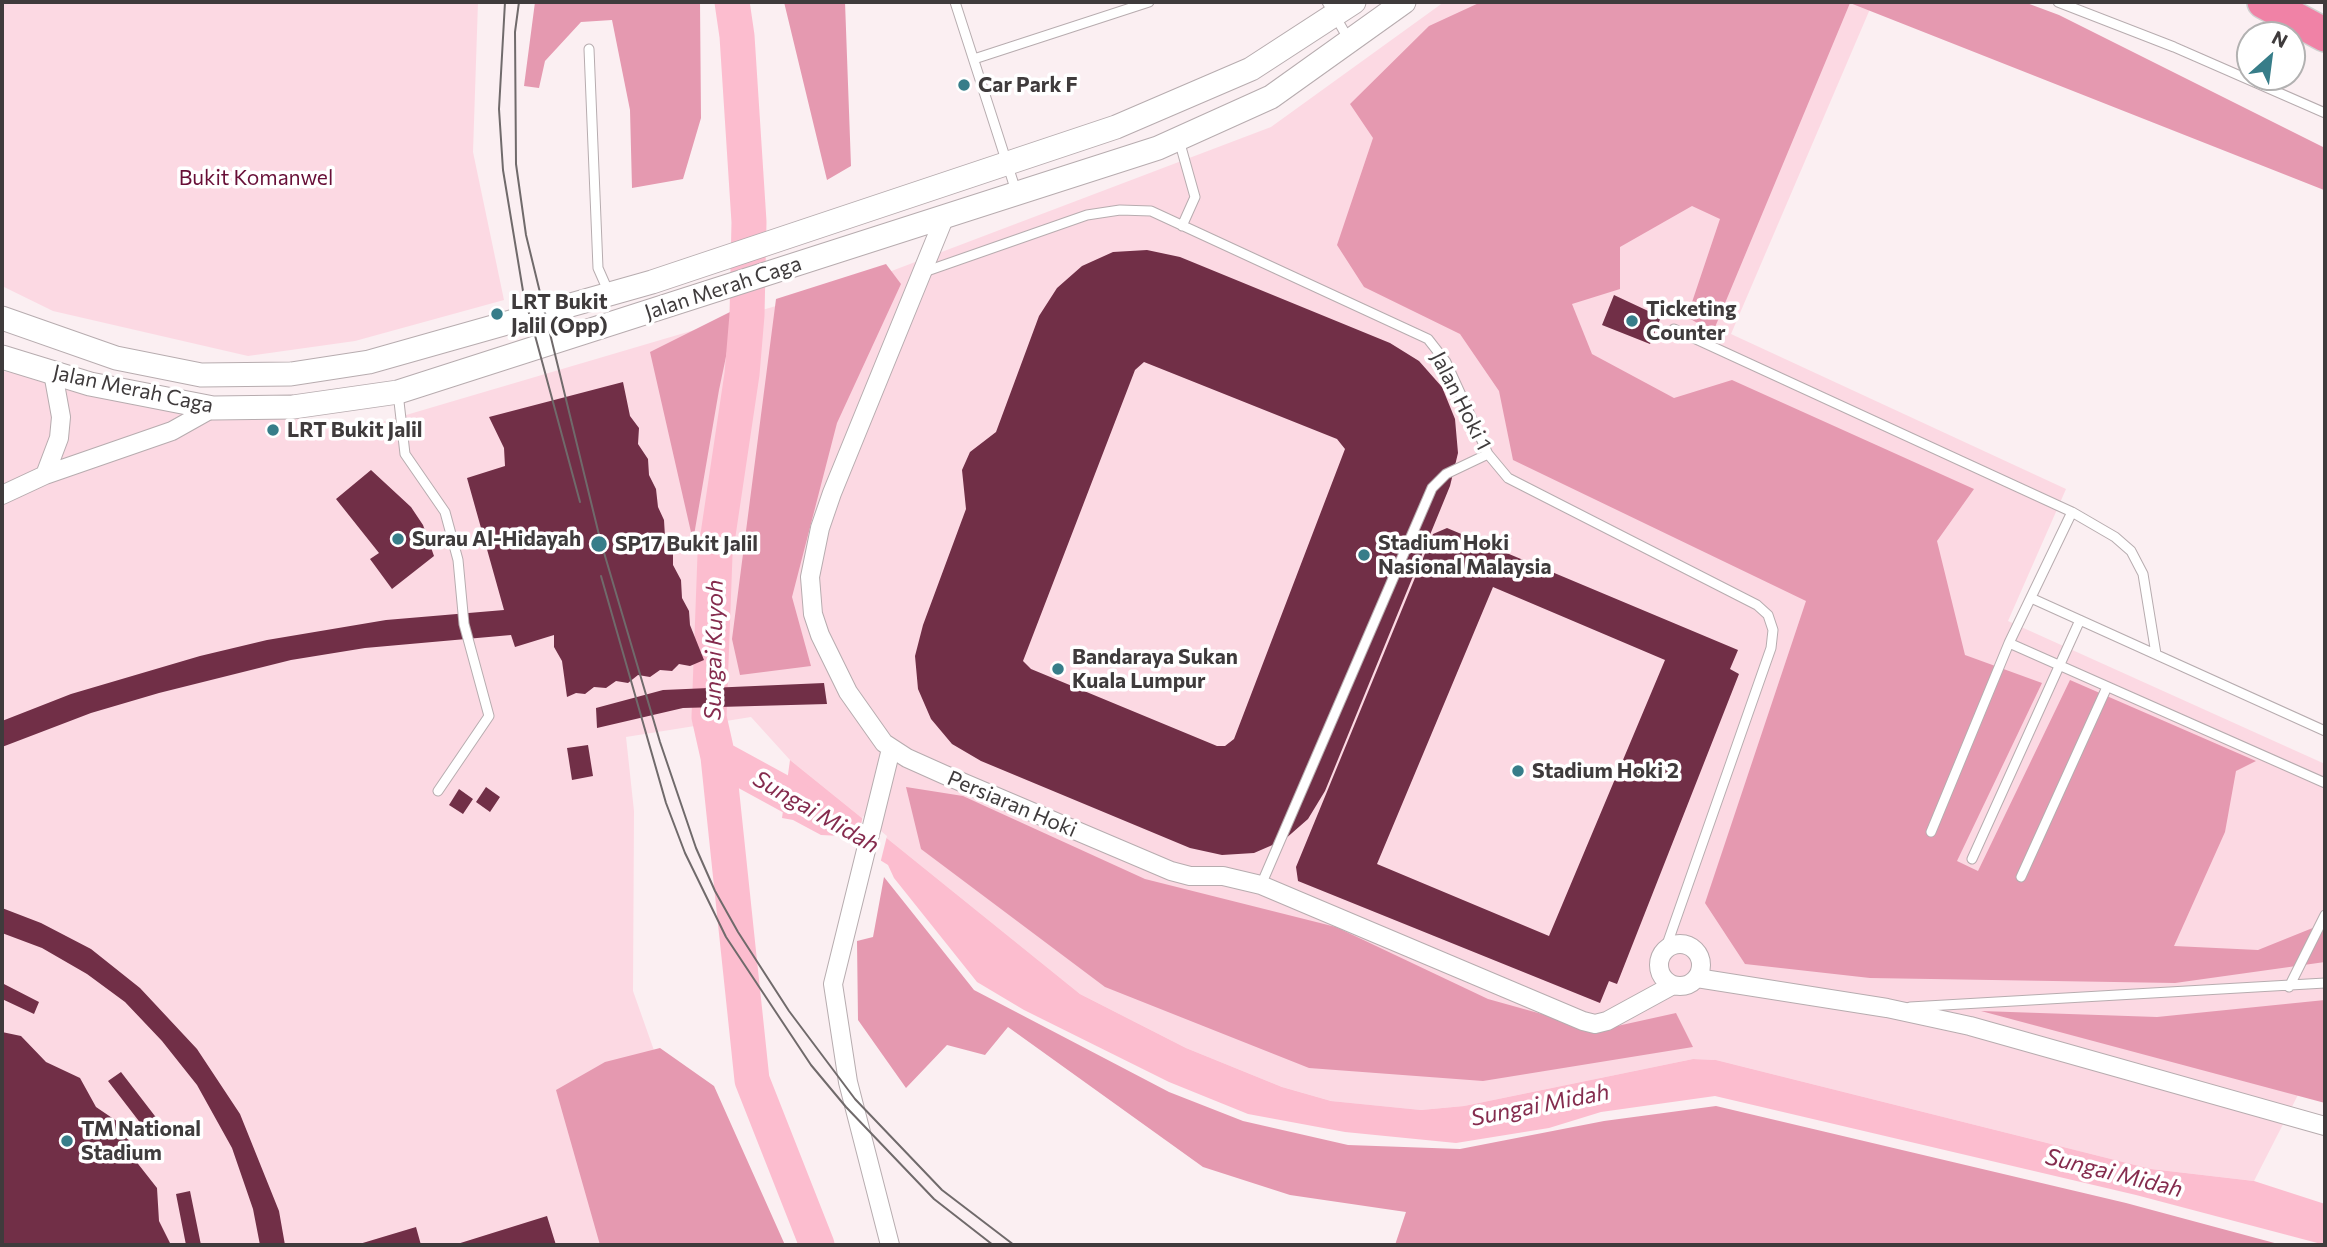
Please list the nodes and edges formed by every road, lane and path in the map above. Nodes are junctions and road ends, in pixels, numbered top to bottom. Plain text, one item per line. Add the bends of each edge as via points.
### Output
1 (955, 2) edge
2 (1149, 2) edge
3 (1354, 2) edge
4 (1404, 2) edge
5 (2058, 2) edge
6 (2263, 2) edge
7 (2311, 2) edge
8 (1331, 8) edge
9 (2325, 9) edge
10 (2325, 35) edge
11 (1350, 41) junction
12 (589, 49) dead end
13 (974, 59) junction
14 (2325, 113) edge
15 (1179, 139) junction
16 (1007, 161) junction
17 (1017, 193) junction
18 (945, 216) junction
19 (1182, 226) junction
20 (921, 273) junction
21 (609, 294) junction
22 (2, 318) edge
23 (1674, 329) dead end
24 (2, 357) edge
25 (53, 373) junction
26 (398, 392) junction
27 (213, 408) junction
28 (1488, 454) junction
29 (45, 475) junction
30 (2, 495) edge
31 (2072, 512) junction
32 (2031, 598) junction
33 (2080, 620) junction
34 (2009, 643) junction
35 (2156, 654) junction
36 (2059, 666) junction
37 (2107, 687) junction
38 (2325, 731) edge
39 (891, 749) junction
40 (2325, 783) edge
41 (438, 791) dead end
42 (1931, 832) dead end
43 (1972, 859) dead end
44 (2021, 877) dead end
45 (1261, 885) junction
46 (2325, 915) edge
47 (1664, 953) junction
48 (1697, 978) junction
49 (2325, 983) edge
50 (1673, 985) junction
51 (2289, 987) junction
52 (1887, 1008) junction
53 (2325, 1126) edge
54 (890, 1245) edge

1 - 13 lane
2 - 13 lane
3 - 8 street, Jalan Merah Caga
4 - 11 street, Jalan Merah Caga
5 - 14 lane
6 - 10 highway
7 - 9 highway
8 - 11 lane
8 - 16 street, Jalan Merah Caga via 1251,69 1116,127
11 - 15 street, Jalan Merah Caga via 1271,96
12 - 21 lane via 598,268
13 - 16 lane
15 - 17 street, Jalan Merah Caga
15 - 19 lane via 1195,197
16 - 17 lane
16 - 21 street, Jalan Merah Caga
17 - 18 street, Jalan Merah Caga
18 - 20 street, Persiaran Hoki
18 - 26 street, Jalan Merah Caga
19 - 20 lane, Jalan Hoki 1 via 1151,211 1104,211
19 - 28 lane, Jalan Hoki 1 via 1428,338 1446,362
20 - 39 street, Persiaran Hoki via 832,493 810,577 820,635 862,715
21 - 22 street, Jalan Merah Caga via 369,362 291,374 201,375 117,358
23 - 31 lane
24 - 25 street, Jalan Merah Caga
25 - 27 street, Jalan Merah Caga
25 - 29 street via 60,428
26 - 27 street, Jalan Merah Caga via 293,407
26 - 41 lane via 405,454 445,512 458,560 464,624 489,716
27 - 29 street via 172,431
28 - 45 lane via 1446,474 1432,488
28 - 47 lane, Jalan Hoki 1 via 1497,468 1522,487 1757,605 1768,615 1773,630 1771,648
29 - 30 street
31 - 32 lane
31 - 35 lane via 2131,551 2143,575
32 - 33 lane
32 - 34 lane
33 - 35 lane
33 - 36 lane
34 - 36 lane
34 - 42 lane
35 - 38 lane
36 - 37 lane
36 - 43 lane
37 - 40 lane
37 - 44 lane
39 - 45 street, Persiaran Hoki via 1171,871
39 - 54 street via 833,984 848,1082
45 - 50 street, Persiaran Hoki via 1595,1024
46 - 51 lane
47 - 48 street via 1681,944 1693,949 1700,960
47 - 50 street via 1660,971
48 - 50 street via 1686,985
48 - 52 street
49 - 51 lane
51 - 52 lane
52 - 53 street via 1970,1026

